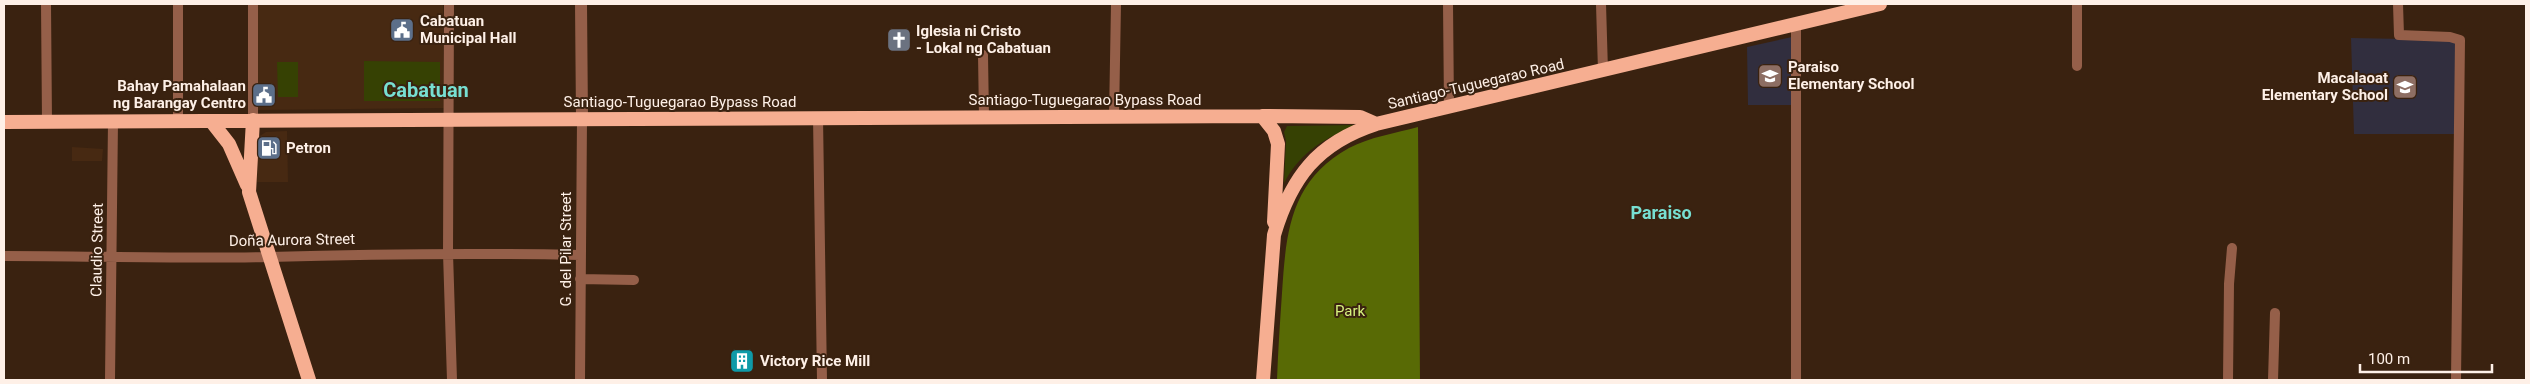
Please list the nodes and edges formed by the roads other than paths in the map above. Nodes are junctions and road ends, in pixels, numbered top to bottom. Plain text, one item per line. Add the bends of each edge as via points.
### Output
1 (46, 4) edge
2 (178, 4) edge
3 (253, 4) edge
4 (449, 4) edge
5 (581, 4) edge
6 (1116, 4) edge
7 (1448, 4) edge
8 (1601, 4) edge
9 (1880, 4) edge
10 (2077, 4) edge
11 (2398, 4) edge
12 (1848, 8) edge
13 (1796, 25) junction
14 (983, 55) dead end
15 (2077, 66) dead end
16 (1602, 71) junction
17 (1449, 107) junction
18 (1262, 116) junction
19 (818, 117) junction
20 (984, 117) junction
21 (1114, 117) junction
22 (448, 119) junction
23 (582, 119) junction
24 (178, 120) junction
25 (253, 120) junction
26 (114, 121) junction
27 (211, 121) junction
28 (4, 122) edge
29 (47, 122) junction
30 (1376, 124) junction
31 (249, 192) junction
32 (1274, 236) junction
33 (2232, 248) dead end
34 (448, 253) junction
35 (580, 255) junction
36 (4, 256) edge
37 (112, 256) junction
38 (270, 257) junction
39 (580, 280) junction
40 (634, 280) dead end
41 (2275, 313) dead end
42 (110, 380) edge
43 (309, 380) edge
44 (452, 380) edge
45 (580, 380) edge
46 (822, 380) edge
47 (1263, 380) edge
48 (1796, 380) edge
49 (2228, 380) edge
50 (2273, 380) edge
51 (2456, 380) edge

1 - 29 street
2 - 24 street
3 - 25 street
4 - 22 street
5 - 23 street
6 - 21 street
7 - 17 street
8 - 16 street
9 - 12 highway, Santiago-Tuguegarao Road
10 - 15 street
11 - 51 street via 2399,35 2460,40
12 - 13 highway, Santiago-Tuguegarao Road
13 - 16 highway, Santiago-Tuguegarao Road
13 - 48 street
14 - 20 street
16 - 17 highway, Santiago-Tuguegarao Road
17 - 30 highway, Santiago-Tuguegarao Road
18 - 21 highway, Santiago-Tuguegarao Bypass Road
18 - 30 highway, Santiago-Tuguegarao Bypass Road via 1360,117
18 - 32 highway via 1274,131 1278,144
19 - 20 highway, Santiago-Tuguegarao Bypass Road
19 - 23 highway, Santiago-Tuguegarao Bypass Road
19 - 46 street
20 - 21 highway, Santiago-Tuguegarao Bypass Road
22 - 23 highway, Santiago-Tuguegarao Bypass Road
22 - 25 highway, Santiago-Tuguegarao Bypass Road
22 - 34 street
23 - 35 street, G. del Pilar Street
24 - 26 highway, Santiago-Tuguegarao Bypass Road
24 - 27 highway, Santiago-Tuguegarao Bypass Road
25 - 27 highway, Santiago-Tuguegarao Bypass Road
25 - 31 highway
26 - 29 highway, Santiago-Tuguegarao Bypass Road
26 - 37 street, Claudio Street
27 - 31 highway via 237,158
28 - 29 highway, Santiago-Tuguegarao Bypass Road
30 - 32 highway, Santiago-Tuguegarao Road via 1336,142 1308,165 1287,198
31 - 38 highway
32 - 47 highway, Santiago-Tuguegarao Road
33 - 49 street
34 - 35 street, Doña Aurora Street
34 - 38 street, Doña Aurora Street
34 - 44 street
35 - 39 street, G. del Pilar Street
36 - 37 street, Doña Aurora Street
37 - 38 street, Doña Aurora Street
37 - 42 street, Claudio Street
38 - 43 highway
39 - 40 street
39 - 45 street, G. del Pilar Street
41 - 50 street

